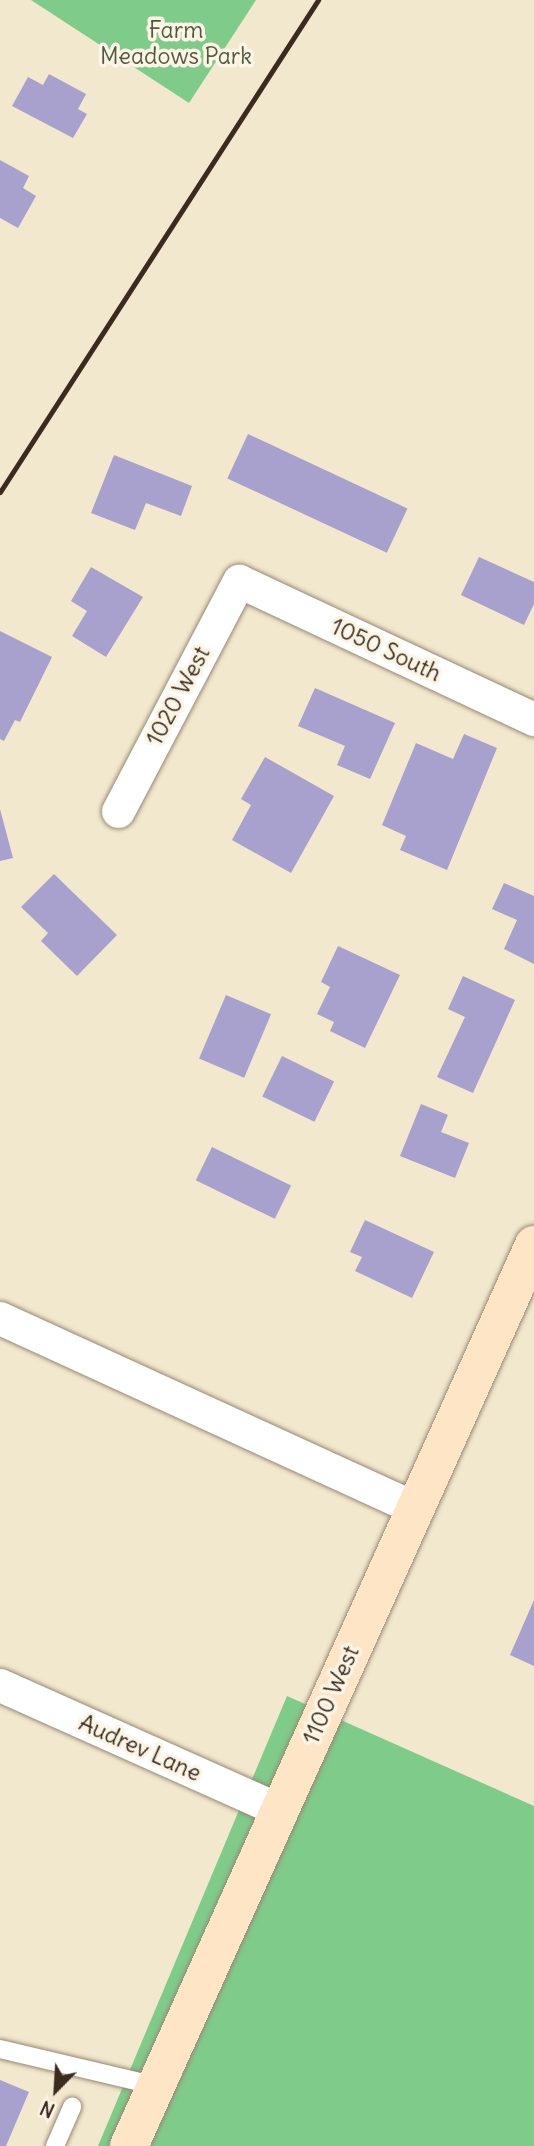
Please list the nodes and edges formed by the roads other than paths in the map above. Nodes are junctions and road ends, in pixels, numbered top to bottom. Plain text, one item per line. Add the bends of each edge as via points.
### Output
1 (239, 582) joint
2 (534, 719) edge
3 (118, 811) dead end
4 (534, 1245) edge
5 (0, 1318) edge
6 (415, 1508) junction
7 (0, 1685) edge
8 (279, 1810) junction
9 (0, 2049) edge
10 (156, 2085) junction
11 (72, 2107) dead end
12 (55, 2146) edge
13 (129, 2146) edge

1 - 2 street, 1050 South
1 - 3 street, 1020 West
4 - 6 street, 1100 West
5 - 6 street
6 - 8 street, 1100 West
7 - 8 street, Audrev Lane
8 - 10 street, 1100 West
9 - 10 lane
10 - 13 street, 1100 West
11 - 12 lane

